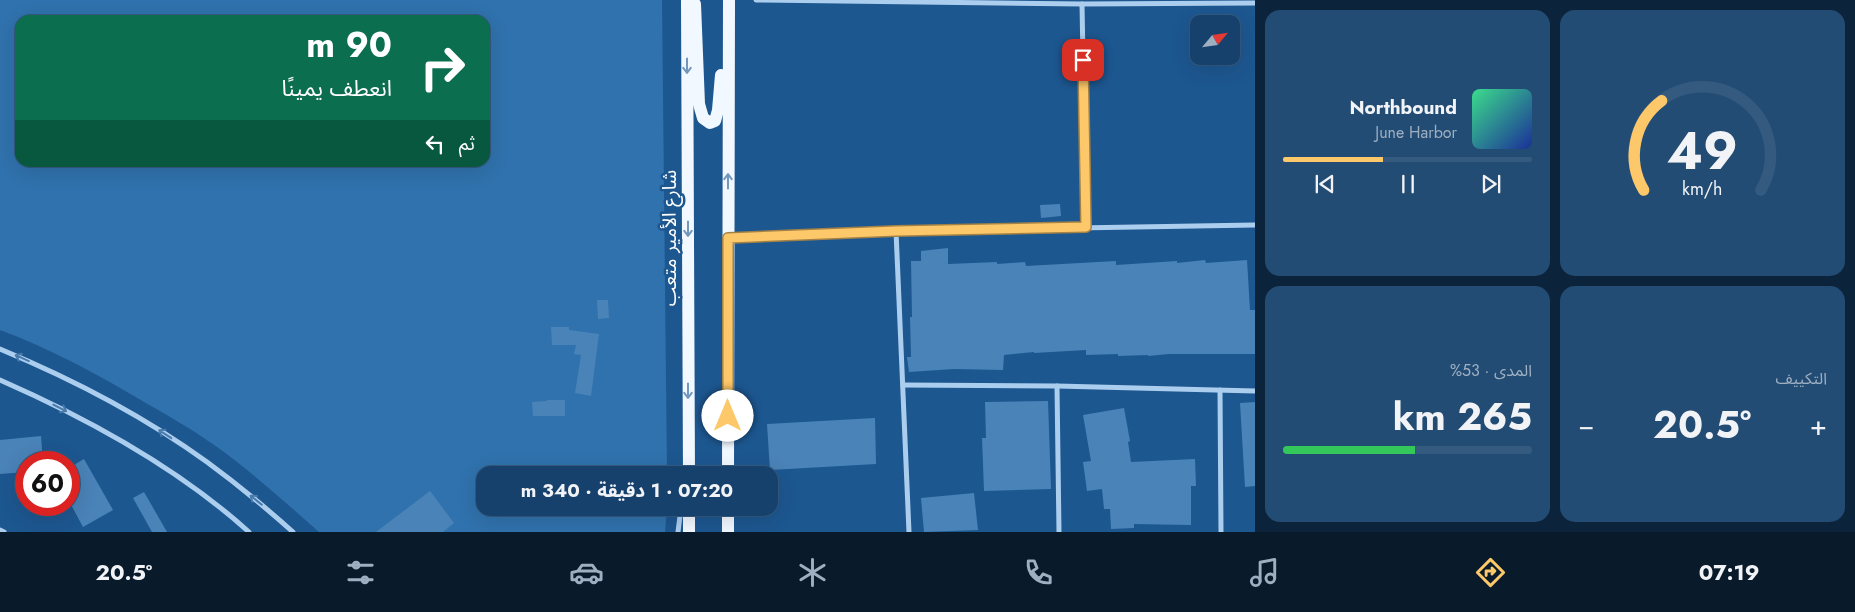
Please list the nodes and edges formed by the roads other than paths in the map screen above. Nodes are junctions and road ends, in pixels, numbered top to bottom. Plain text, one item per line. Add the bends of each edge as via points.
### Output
1 (687, 0) edge
2 (695, 0) edge
3 (729, 0) edge
4 (756, 0) edge
5 (1224, 2) edge
6 (1255, 3) edge
7 (1082, 4) junction
8 (1255, 225) edge
9 (1086, 227) junction
10 (896, 231) junction
11 (728, 238) junction
12 (0, 349) edge
13 (0, 380) edge
14 (903, 385) junction
15 (1057, 386) junction
16 (1220, 390) junction
17 (1255, 391) edge
18 (689, 434) junction
19 (685, 466) edge
20 (689, 466) edge
21 (728, 466) edge
22 (679, 516) edge
23 (689, 516) edge
24 (728, 516) edge
25 (0, 530) edge
26 (4, 532) edge
27 (249, 532) edge
28 (293, 532) edge
29 (678, 532) edge
30 (689, 532) edge
31 (728, 532) edge
32 (909, 532) edge
33 (1059, 532) edge
34 (1221, 532) edge

1 -> 18 main road, شارع الأمير متعب
2 - 3 main road via 699,104 703,118 710,123 715,121 718,110
11 -> 3 main road
4 - 7 street
5 - 6 street
5 - 7 street
7 - 9 street
8 - 9 street
9 - 10 street
10 - 11 street
10 - 14 street
11 - 21 main road
28 -> 12 street via 206,461 158,430 98,395
13 -> 27 street via 85,420 143,454 190,485
14 - 15 street
14 - 32 street
15 - 16 street
15 - 33 street
16 - 17 street
16 - 34 street
18 - 19 street
18 - 20 main road, شارع الأمير متعب
22 - 29 street
23 - 30 main road
24 - 31 main road
25 - 26 street

